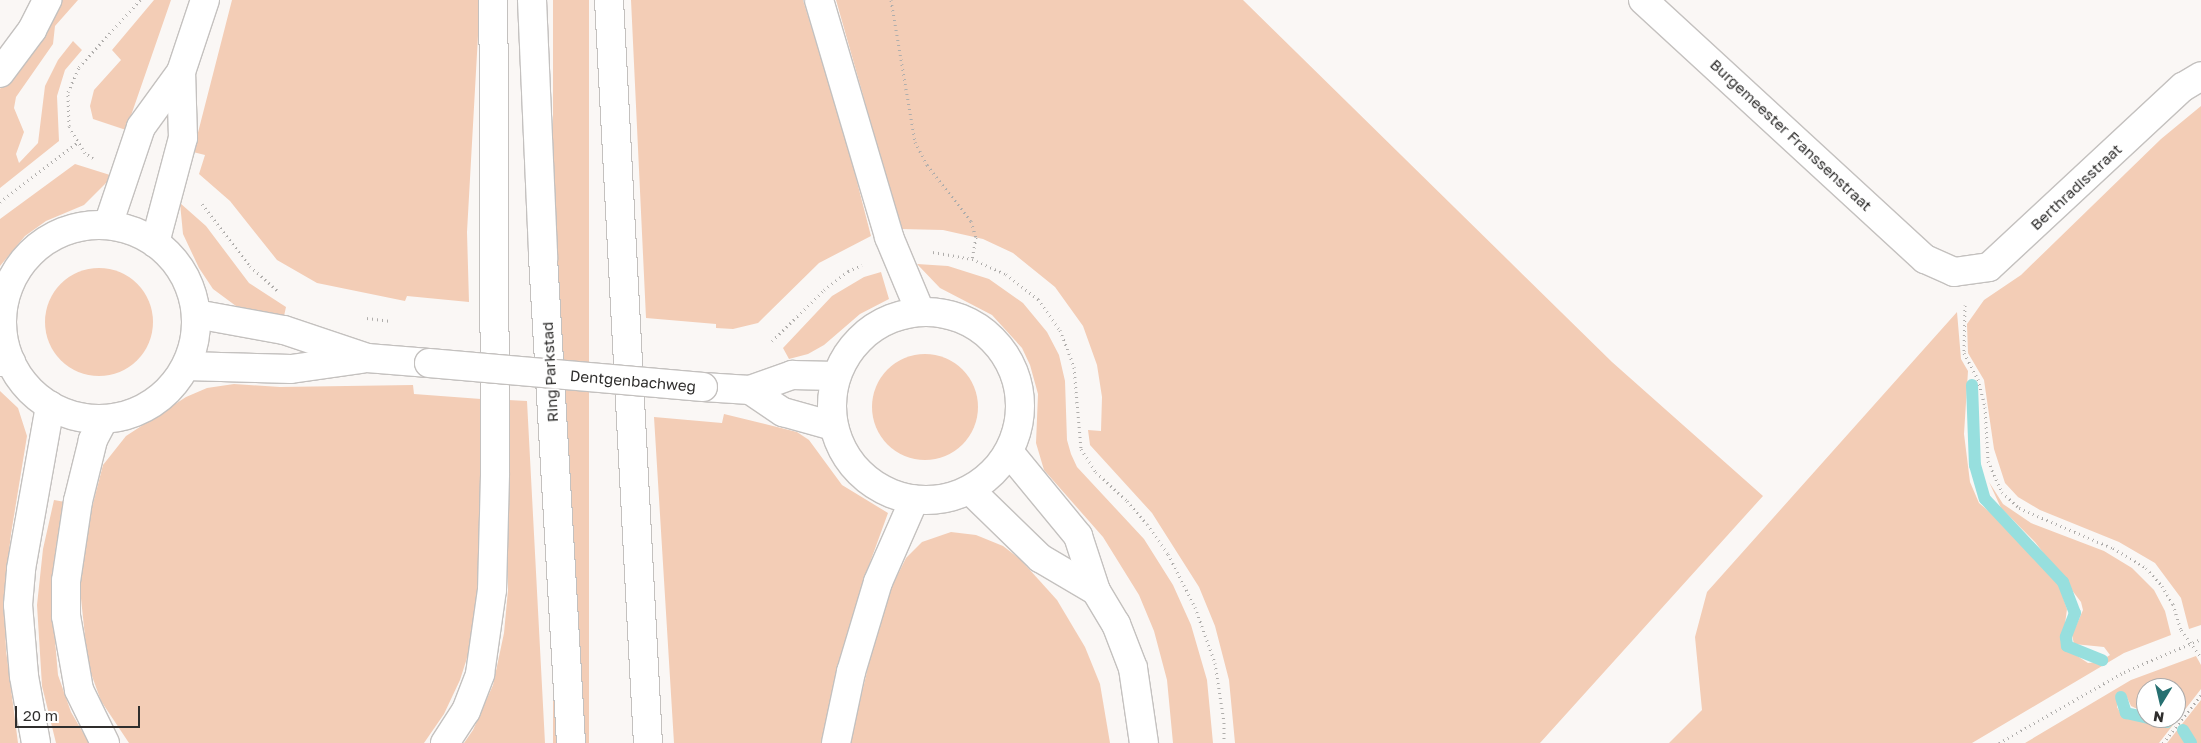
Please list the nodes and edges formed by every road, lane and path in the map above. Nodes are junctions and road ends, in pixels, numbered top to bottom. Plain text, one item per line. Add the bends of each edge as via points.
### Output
1 (48, 0) edge
2 (140, 0) edge
3 (205, 0) edge
4 (493, 0) edge
5 (532, 0) edge
6 (609, 0) edge
7 (820, 0) edge
8 (891, 0) edge
9 (1643, 0) edge
10 (0, 72) edge
11 (180, 72) junction
12 (2201, 76) edge
13 (77, 143) junction
14 (127, 171) junction
15 (170, 184) junction
16 (0, 202) edge
17 (108, 225) junction
18 (155, 243) junction
19 (894, 254) junction
20 (972, 260) junction
21 (1953, 270) junction
22 (3, 293) edge
23 (282, 293) dead end
24 (920, 311) junction
25 (196, 314) junction
26 (358, 316) dead end
27 (393, 322) dead end
28 (764, 345) dead end
29 (367, 358) junction
30 (5, 362) edge
31 (186, 366) junction
32 (836, 376) junction
33 (750, 390) junction
34 (50, 406) junction
35 (104, 419) junction
36 (833, 426) junction
37 (1009, 452) junction
38 (970, 490) junction
39 (914, 500) junction
40 (1096, 591) junction
41 (2201, 639) edge
42 (2190, 643) junction
43 (2201, 658) edge
44 (2201, 695) edge
45 (36, 743) edge
46 (104, 743) edge
47 (445, 743) edge
48 (571, 743) edge
49 (648, 743) edge
50 (836, 743) edge
51 (1144, 743) edge
52 (1224, 743) edge
53 (1999, 743) edge
54 (2163, 743) edge

1 - 10 main road via 32,30
2 - 13 path via 127,18 79,67 72,80 66,109
3 - 11 main road
4 - 47 main road via 495,473 492,590 480,674 466,710
5 - 48 main road, Ring Parkstad
6 - 49 main road
7 - 19 main road
8 - 20 path via 915,142 926,165 972,221 976,237
9 - 21 main road, Burgemeester Franssenstraat via 1925,259
11 - 14 main road via 141,126
11 - 15 main road via 183,138
12 - 21 main road, Berthradisstraat via 2183,88 1989,267
13 - 14 path via 95,159
13 - 16 path
14 - 17 main road
15 - 18 main road
15 - 23 path via 204,206 250,266
17 - 18 main road via 133,231
17 - 22 main road via 82,226 58,234 36,248
18 - 25 main road via 176,262 190,287
19 - 20 path via 935,252
19 - 24 main road
19 - 28 path via 848,271 803,311 779,338
20 - 52 path via 1006,274 1038,299 1060,330 1074,367 1081,449 1096,472 1127,500 1147,524 1168,554 1195,608 1215,663
21 - 42 path via 1964,353 1978,379 1985,407 1988,461 1993,478 2019,508 2113,548 2146,568 2173,604 2181,630
22 - 30 main road
24 - 32 main road via 892,317 868,331 849,351
24 - 37 main road via 949,314 976,325 998,344 1013,368 1021,396 1019,425
25 - 29 main road, Dentgenbachweg via 284,330
25 - 31 main road via 193,349
26 - 27 path
29 - 31 main road, Dentgenbachweg via 291,369
29 - 33 main road, Dentgenbachweg, bridge
30 - 34 main road via 34,394
31 - 35 main road via 170,388 144,409
32 - 33 main road, Dentgenbachweg via 792,375
32 - 36 main road via 831,401
33 - 36 main road via 783,412
34 - 35 main road via 76,416
34 - 45 main road via 21,569 18,604 24,676
35 - 46 main road via 93,440 78,501 66,581 66,616 79,690
36 - 39 main road via 853,467 870,483 891,494
37 - 38 main road via 985,480
37 - 40 main road via 1078,536
38 - 39 main road via 942,499
38 - 40 main road via 1040,558
39 - 50 main road via 878,582 851,672
40 - 51 main road via 1116,624 1133,668
41 - 42 path
42 - 43 path
42 - 53 path via 2124,672
44 - 54 path

